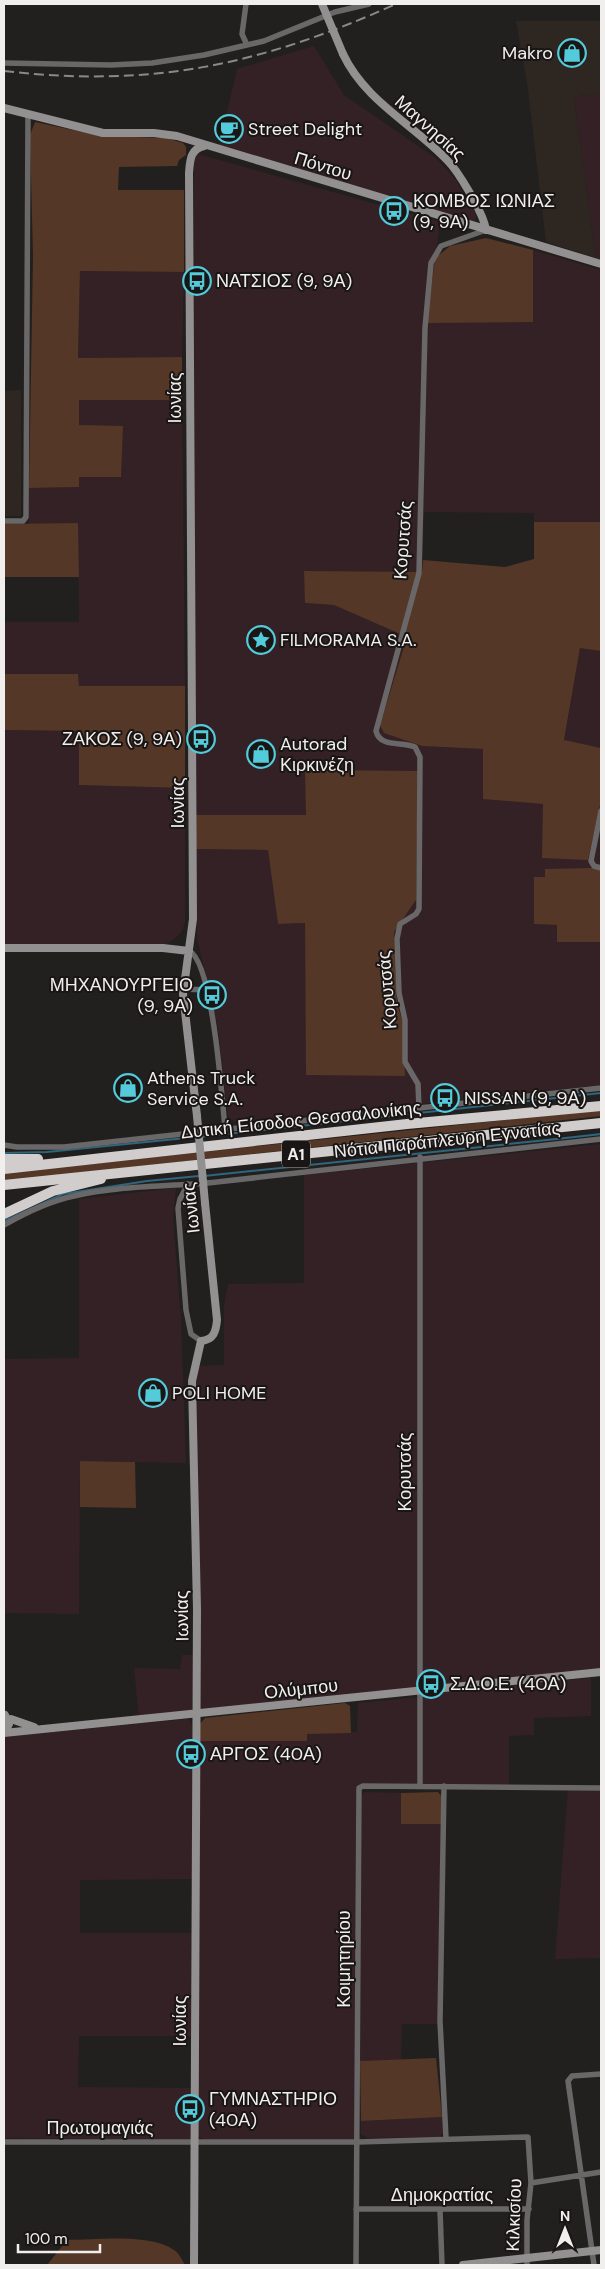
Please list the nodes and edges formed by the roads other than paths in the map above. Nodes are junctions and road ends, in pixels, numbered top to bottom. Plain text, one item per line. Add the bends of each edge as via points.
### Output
1 (246, 4) edge
2 (322, 4) edge
3 (369, 4) edge
4 (247, 45) junction
5 (4, 63) edge
6 (4, 108) edge
7 (28, 115) junction
8 (204, 146) junction
9 (486, 230) junction
10 (601, 264) edge
11 (4, 521) edge
12 (601, 812) edge
13 (601, 868) edge
14 (4, 948) edge
15 (190, 951) junction
16 (183, 989) junction
17 (208, 990) junction
18 (601, 1088) edge
19 (601, 1106) edge
20 (419, 1108) junction
21 (601, 1123) edge
22 (225, 1128) junction
23 (601, 1139) edge
24 (4, 1145) edge
25 (420, 1157) junction
26 (4, 1159) edge
27 (91, 1160) junction
28 (4, 1169) edge
29 (131, 1170) junction
30 (4, 1184) edge
31 (188, 1184) junction
32 (4, 1214) edge
33 (4, 1225) edge
34 (201, 1341) junction
35 (601, 1672) edge
36 (420, 1691) junction
37 (197, 1715) junction
38 (7, 1716) edge
39 (41, 1729) junction
40 (17, 1732) junction
41 (4, 1733) edge
42 (420, 1786) junction
43 (444, 1786) junction
44 (601, 1788) edge
45 (601, 2074) edge
46 (528, 2137) joint
47 (446, 2138) junction
48 (4, 2142) edge
49 (358, 2142) junction
50 (196, 2143) junction
51 (601, 2172) edge
52 (582, 2175) junction
53 (531, 2183) junction
54 (356, 2209) junction
55 (529, 2209) junction
56 (440, 2210) junction
57 (597, 2251) edge
58 (527, 2262) edge
59 (194, 2265) edge
60 (356, 2265) edge
61 (442, 2265) edge
62 (463, 2265) edge
63 (594, 2265) edge

1 - 4 street via 242,34
2 - 9 street, Μαγνησίας, bridge via 354,74 367,90 422,136 456,170 477,206
3 - 4 street via 336,12 293,31
4 - 5 street via 152,63 82,66
6 - 7 street, Πόντου
7 - 8 street, Πόντου via 103,133 166,134
7 - 11 street via 26,517 22,521
8 - 9 street, Πόντου
8 - 15 street, Ιωνίας via 198,147 192,155 189,173 193,910
9 - 10 street, Πόντου
9 - 20 street, Κορυτσάς via 447,242 437,250 431,263 425,337 419,573 376,731 386,742 415,747 420,757 419,909 400,924 397,938 399,993 405,1020 405,1062 418,1084
12 - 13 street via 591,861
14 - 15 street via 163,948
15 - 16 street, Ιωνίας
15 - 17 street via 199,960
16 - 17 street
16 - 34 street, Ιωνίας, bridge via 216,1325 211,1338
17 - 22 street
18 - 20 street
19 - 27 highway, Δυτική Είσοδος Θεσσαλονίκης / Α1 via 407,1124
20 - 22 street
21 - 29 highway, Δυτική Είσοδος Θεσσαλονίκης / Α1
22 - 24 street via 64,1146
23 - 25 street, Νότια Παράπλευρη Εγνατίας
25 - 31 street, Νότια Παράπλευρη Εγνατίας
25 - 36 street, Κορυτσάς
26 - 27 highway
27 - 28 highway, Δυτική Είσοδος Θεσσαλονίκης / Α1
29 - 30 highway, Α1
29 - 32 highway via 53,1191
31 - 33 street, Νότια Παράπλευρη Εγνατίας via 73,1196
31 - 34 street via 178,1208 185,1301 188,1327 194,1338
34 - 37 street, Ιωνίας via 192,1381 198,1609
35 - 36 street, Ολύμπου
36 - 37 street, Ολύμπου
36 - 42 street, Κορυτσάς
37 - 39 street, Ολύμπου
37 - 50 street, Ιωνίας
38 - 39 street
38 - 40 street via 16,1724
38 - 41 street via 9,1724
39 - 40 street, Ολύμπου
40 - 41 street, Ολύμπου
42 - 43 street
42 - 49 street, Κοιμητηρίου via 362,1786 359,1790
43 - 44 street
43 - 47 street via 440,2021
45 - 52 street via 574,2076 568,2081
46 - 47 street, Πρωτομαγιάς
46 - 53 street, Κιλκισίου
47 - 49 street, Πρωτομαγιάς
48 - 50 street, Πρωτομαγιάς
49 - 50 street, Πρωτομαγιάς
49 - 54 street
50 - 59 street, Ιωνίας
51 - 52 street
52 - 53 street
52 - 57 street
53 - 55 street, Κιλκισίου
54 - 56 street, Δημοκρατίας
54 - 60 street
55 - 56 street, Δημοκρατίας
55 - 58 street, Κιλκισίου
56 - 61 street
57 - 58 street
57 - 63 street
58 - 62 street

